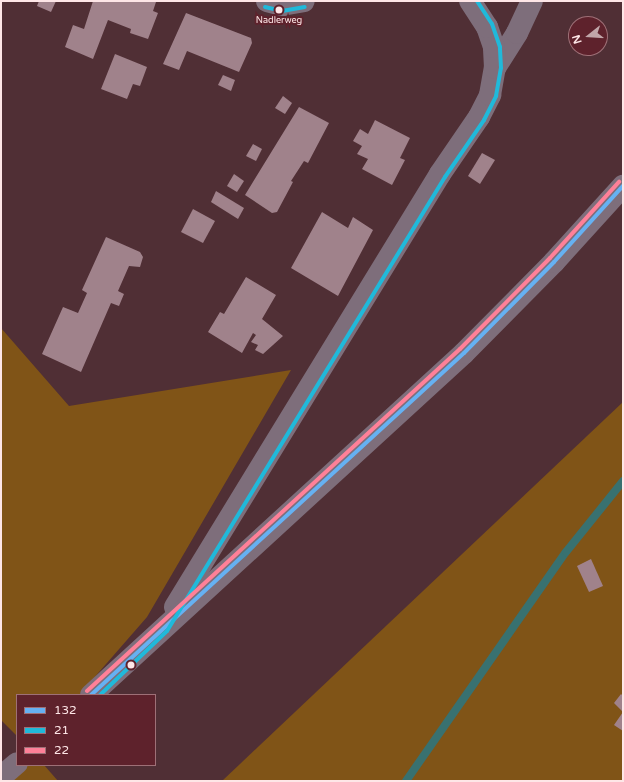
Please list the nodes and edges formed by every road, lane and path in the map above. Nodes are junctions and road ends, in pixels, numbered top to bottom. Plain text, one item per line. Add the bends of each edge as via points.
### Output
1 (267, 1) edge
2 (304, 1) edge
3 (470, 1) edge
4 (532, 1) edge
5 (495, 68) junction
6 (623, 186) edge
7 (162, 628) junction
8 (92, 694) edge
9 (16, 764) edge
10 (1, 778) edge

1 - 2 street via 282,4
3 - 5 street via 487,27 494,47
4 - 5 street via 517,33
5 - 7 street via 490,95 479,117 440,174
6 - 7 street via 554,262 464,353
7 - 8 street
9 - 10 street

